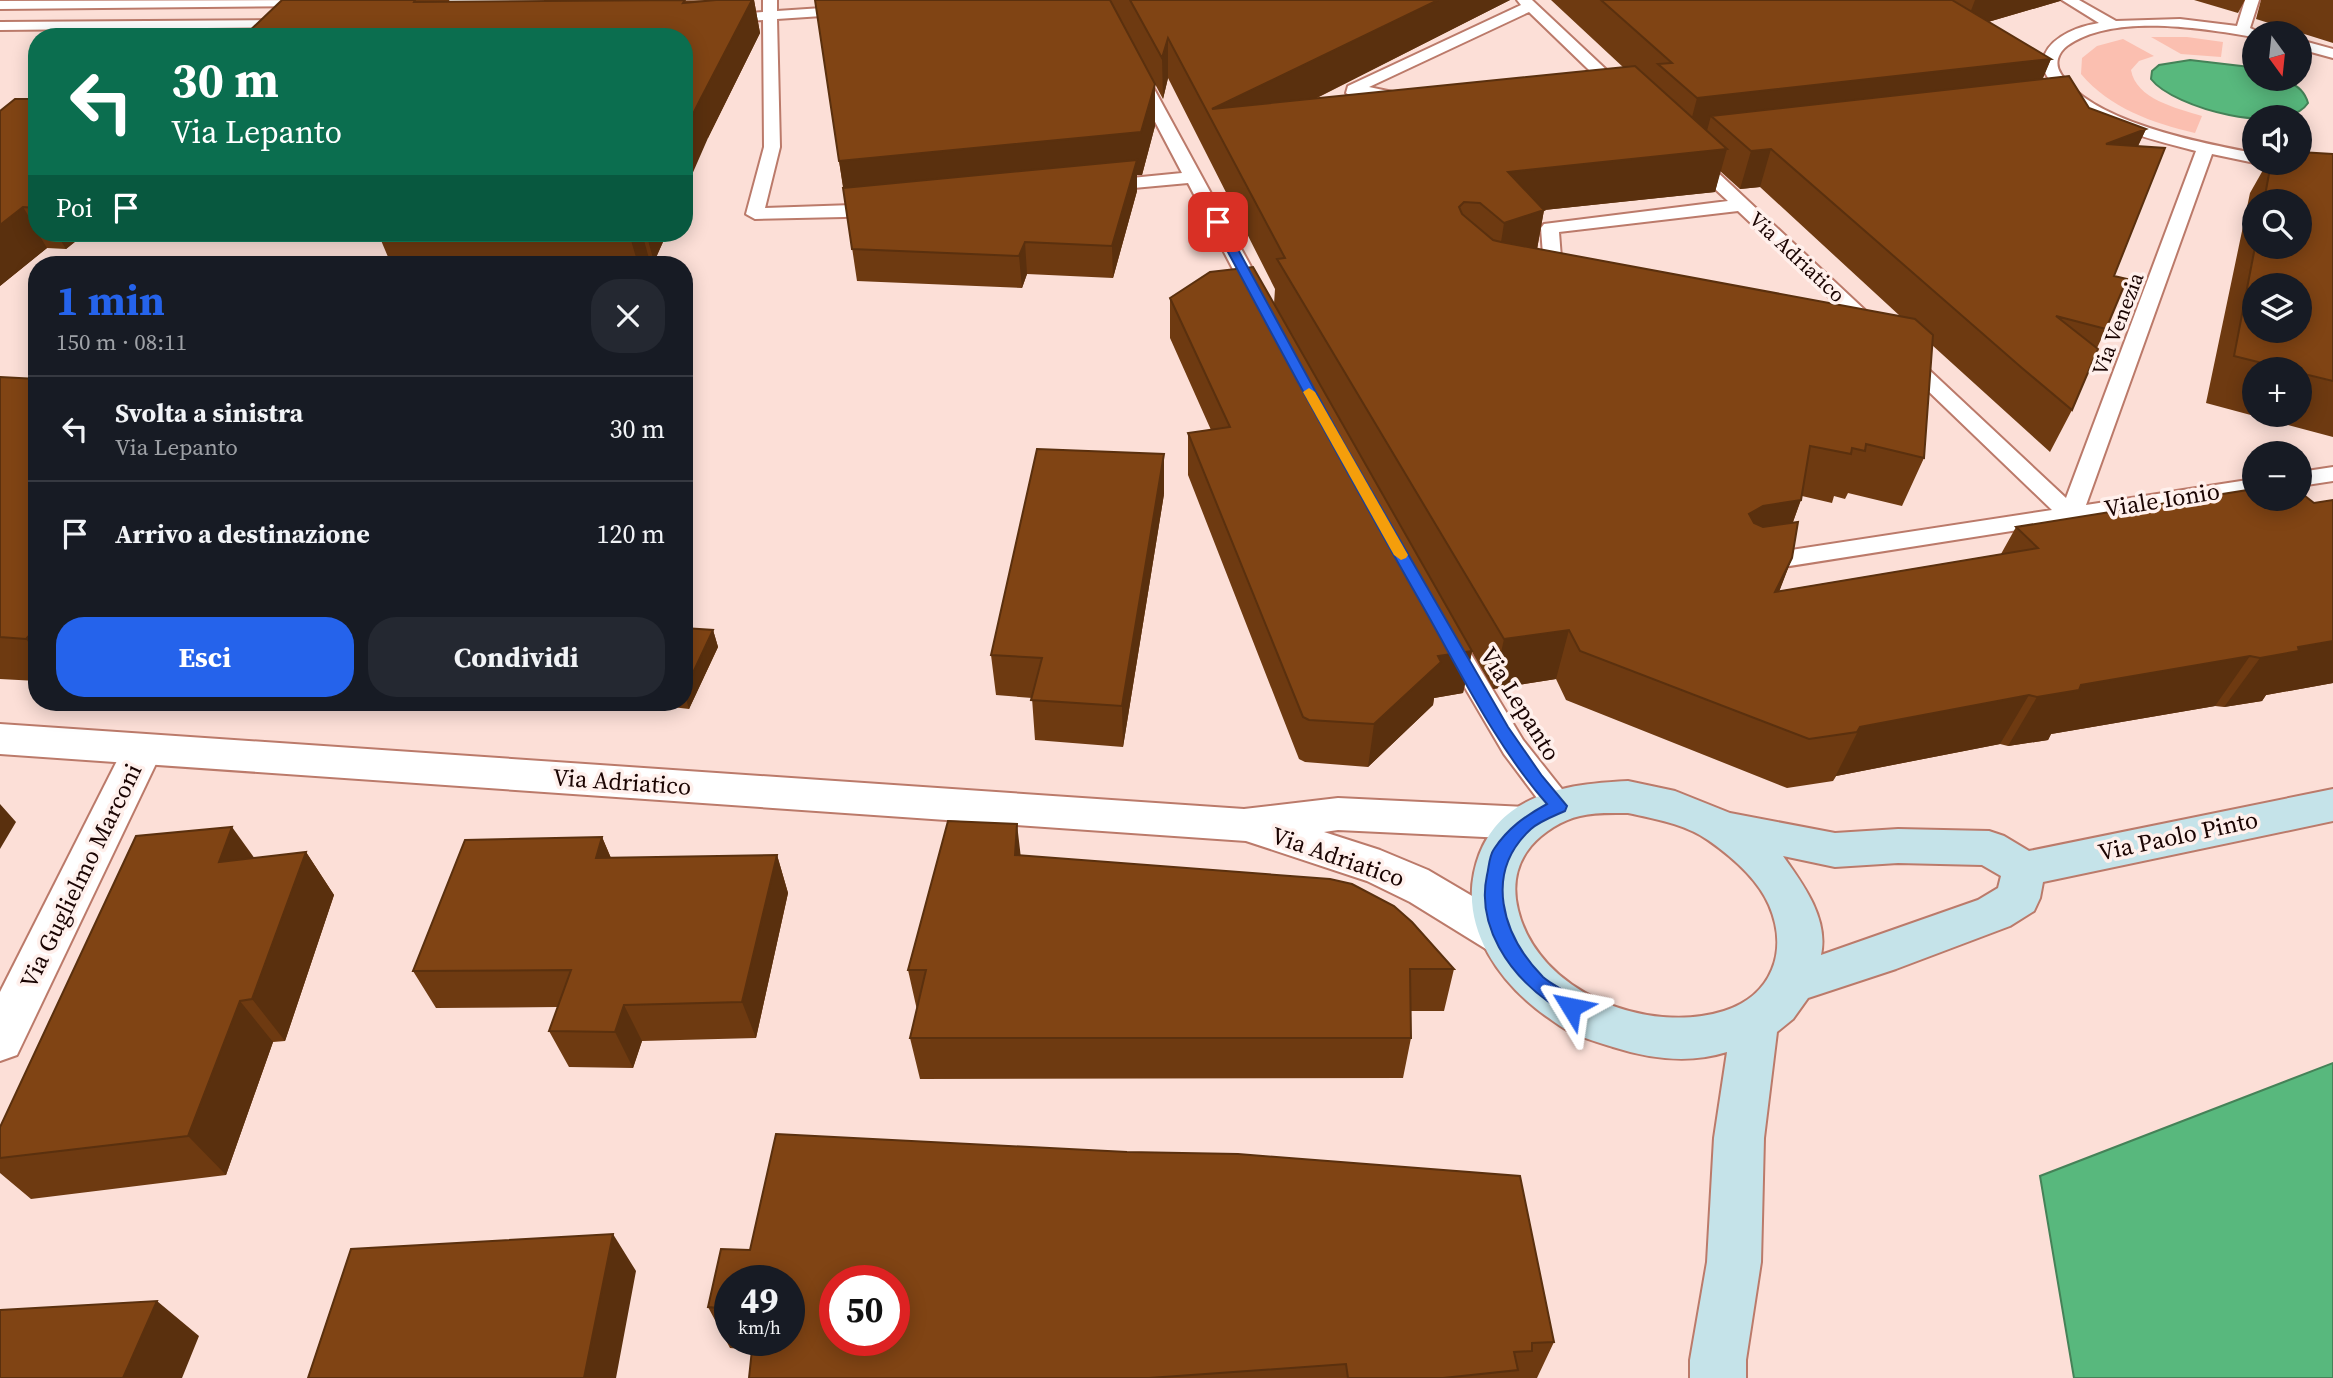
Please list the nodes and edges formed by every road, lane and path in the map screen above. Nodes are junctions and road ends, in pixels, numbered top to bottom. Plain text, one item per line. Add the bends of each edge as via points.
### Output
1 (561, 0) edge
2 (2069, 0) edge
3 (2252, 0) edge
4 (334, 2) edge
5 (404, 2) edge
6 (1527, 3) edge
7 (540, 4) edge
8 (0, 5) edge
9 (771, 8) edge
10 (863, 9) edge
11 (703, 19) edge
12 (2249, 21) edge
13 (306, 24) edge
14 (2113, 25) junction
15 (0, 26) edge
16 (2242, 31) edge
17 (2312, 48) edge
18 (2333, 54) edge
19 (1130, 59) edge
20 (1617, 88) junction
21 (1353, 89) junction
22 (1590, 90) edge
23 (2083, 102) junction
24 (1426, 103) edge
25 (1635, 105) edge
26 (2057, 105) edge
27 (1357, 109) edge
28 (1708, 145) edge
29 (2205, 149) junction
30 (2242, 156) edge
31 (1193, 177) junction
32 (1086, 188) edge
33 (1742, 205) junction
34 (898, 207) edge
35 (1520, 282) edge
36 (1269, 318) edge
37 (2333, 474) edge
38 (2312, 477) edge
39 (2242, 488) edge
40 (2071, 514) junction
41 (1746, 565) edge
42 (1439, 620) edge
43 (0, 739) edge
44 (143, 749) junction
45 (2333, 804) edge
46 (1542, 815) junction
47 (1244, 825) junction
48 (1721, 827) junction
49 (2024, 869) junction
50 (1502, 936) junction
51 (1792, 984) junction
52 (1755, 1022) junction
53 (0, 1040) edge
54 (1718, 1378) edge

1 - 7 lane
2 - 14 lane
3 - 12 lane
4 - 8 lane
5 - 7 lane
6 - 20 lane
6 - 21 lane
9 - 10 lane
9 - 11 lane
9 - 34 lane via 772,147 755,214
13 - 15 lane
14 - 16 lane via 2163,23
14 - 23 lane via 2083,31 2045,52 2054,76
17 - 18 lane
19 - 31 lane
20 - 22 lane
20 - 25 lane
21 - 24 lane
21 - 27 lane
23 - 26 lane
23 - 29 lane via 2115,119
28 - 33 lane, Via Adriatico via 1681,148
29 - 30 lane
29 - 40 lane, Via Venezia
31 - 32 lane
31 - 36 lane
33 - 35 lane via 1550,228 1552,258
33 - 40 lane, Via Adriatico via 1898,357
37 - 38 lane
39 - 40 lane, Viale Ionio
40 - 41 lane, Viale Ionio
42 - 46 lane, Via Lepanto via 1536,781
43 - 44 street, Via Adriatico
44 - 47 street, Via Adriatico
44 - 53 street, Via Guglielmo Marconi
45 - 49 main road, Via Paolo Pinto
46 - 47 street, Via Adriatico via 1338,814
46 - 48 main road via 1583,799 1628,797 1675,807
46 - 50 main road via 1500,853 1492,892
47 - 50 street, Via Adriatico via 1398,875
48 - 49 main road via 1835,850 1989,848
48 - 51 main road via 1762,860 1790,900 1801,944
49 - 51 main road via 2018,898 1994,914
50 - 52 main road via 1539,985 1587,1018 1647,1037 1705,1038
51 - 52 main road
52 - 54 main road via 1739,1138 1734,1262

